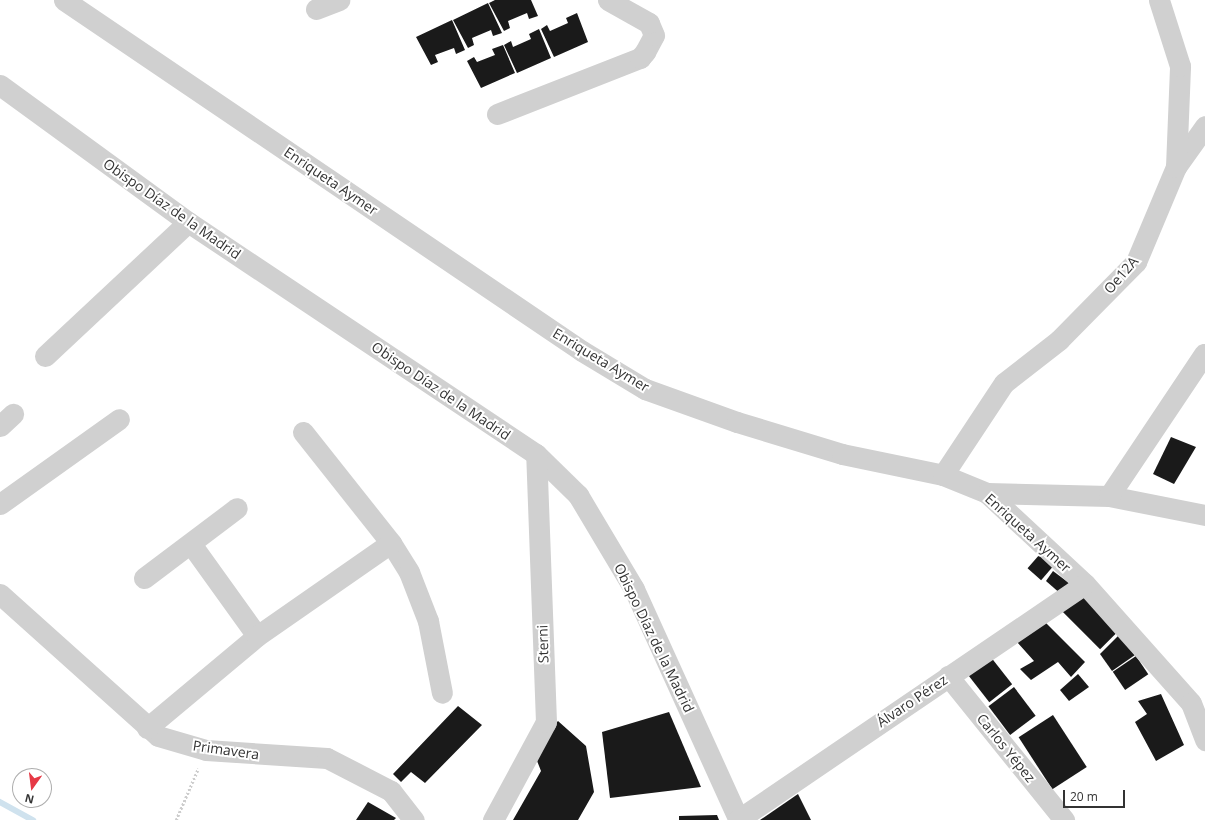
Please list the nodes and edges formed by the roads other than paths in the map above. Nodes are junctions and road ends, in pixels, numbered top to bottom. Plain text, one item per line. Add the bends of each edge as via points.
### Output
1 (64, 0) edge
2 (339, 0) edge
3 (608, 0) edge
4 (1159, 0) edge
5 (316, 9) dead end
6 (0, 85) edge
7 (498, 114) dead end
8 (1205, 126) edge
9 (1176, 167) junction
10 (188, 222) junction
11 (1204, 354) dead end
12 (45, 356) dead end
13 (119, 419) dead end
14 (303, 432) dead end
15 (536, 454) junction
16 (943, 475) junction
17 (987, 494) junction
18 (1109, 496) junction
19 (0, 504) edge
20 (237, 508) dead end
21 (1205, 515) edge
22 (391, 543) junction
23 (190, 544) junction
24 (144, 578) dead end
25 (1085, 584) junction
26 (0, 594) edge
27 (256, 636) junction
28 (948, 676) junction
29 (442, 693) dead end
30 (147, 728) junction
31 (1205, 740) edge
32 (739, 819) edge
33 (414, 820) edge
34 (493, 820) edge
35 (1064, 820) edge

1 - 16 street, Enriqueta Aymer via 582,351 645,389 737,422 842,454
2 - 5 street
3 - 7 street via 649,23 654,35 640,58
4 - 9 street, Oe12A via 1180,66
6 - 10 street, Obispo Díaz de la Madrid
8 - 9 street
9 - 16 street, Oe12A via 1136,262 1059,340 1004,383
10 - 12 street
10 - 15 street, Obispo Díaz de la Madrid
11 - 18 street
13 - 19 street
14 - 22 street
15 - 32 street, Obispo Díaz de la Madrid via 578,495 634,589
15 - 34 street, Sterni via 546,722
16 - 17 street, Enriqueta Aymer
17 - 18 street
17 - 25 street, Enriqueta Aymer
18 - 21 street
20 - 23 street
22 - 27 street
22 - 29 street via 409,572 428,621
23 - 24 street
23 - 27 street
25 - 28 street, Álvaro Pérez
25 - 31 street, Enriqueta Aymer via 1191,703
26 - 30 street, Primavera
27 - 30 street
28 - 32 street, Álvaro Pérez
28 - 35 street, Carlos Yépez
30 - 33 street, Primavera via 158,736 206,750 327,758 391,791

